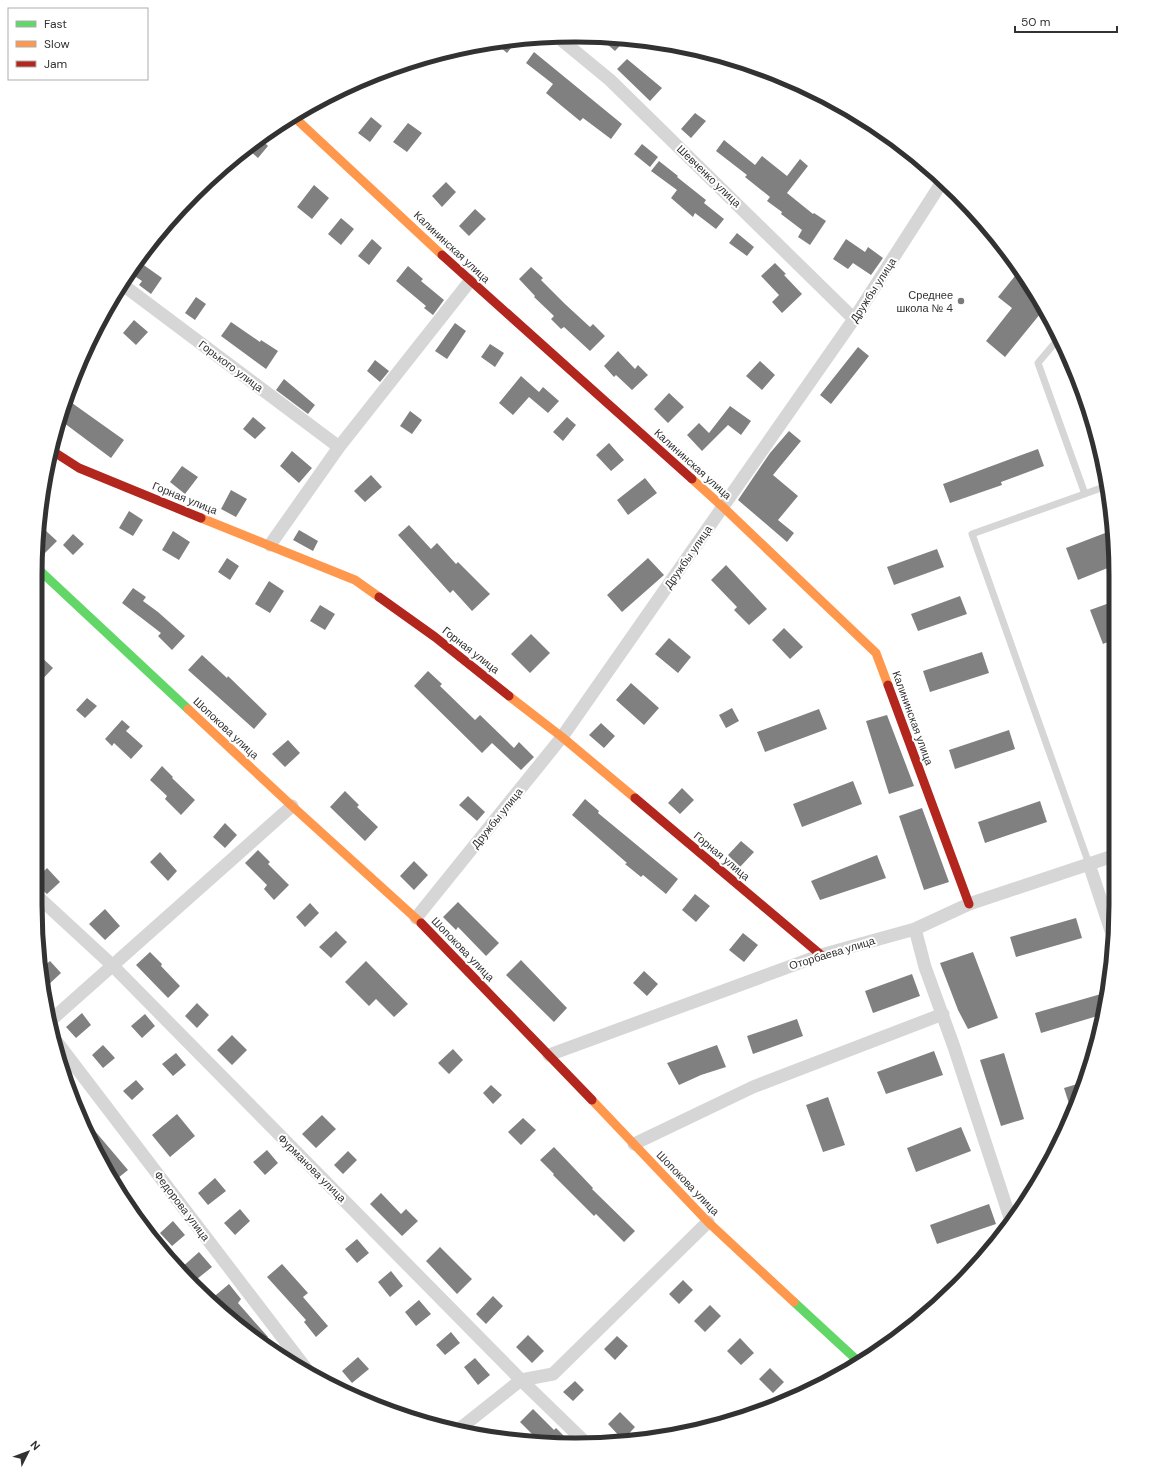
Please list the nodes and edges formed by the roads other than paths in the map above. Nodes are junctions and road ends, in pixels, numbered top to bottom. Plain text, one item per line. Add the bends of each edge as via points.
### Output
1 (564, 42) edge
2 (298, 120) edge
3 (940, 186) edge
4 (470, 281) junction
5 (126, 288) edge
6 (854, 319) junction
7 (1055, 342) edge
8 (339, 447) junction
9 (56, 453) edge
10 (1101, 488) edge
11 (1085, 494) junction
12 (723, 507) junction
13 (270, 545) junction
14 (42, 573) edge
15 (562, 737) junction
16 (292, 806) junction
17 (1109, 857) edge
18 (1089, 864) junction
19 (42, 900) edge
20 (969, 904) junction
21 (416, 918) junction
22 (1108, 923) edge
23 (915, 929) junction
24 (821, 955) junction
25 (112, 965) junction
26 (943, 1014) junction
27 (54, 1017) edge
28 (62, 1050) edge
29 (549, 1054) junction
30 (634, 1144) junction
31 (1009, 1215) edge
32 (708, 1222) junction
33 (855, 1359) edge
34 (301, 1362) edge
35 (521, 1380) junction
36 (463, 1426) edge
37 (580, 1438) edge

1 - 6 street, Шевченко улица via 610,80
2 - 4 street, Калининская улица
3 - 6 street, Дружбы улица
4 - 8 street
4 - 12 street, Калининская улица
5 - 8 street, Горького улица
6 - 12 street, Дружбы улица
7 - 11 lane via 1038,363
8 - 13 street
9 - 13 street, Горная улица via 79,468
10 - 11 lane
11 - 18 lane via 972,534
12 - 15 street, Дружбы улица
12 - 20 street, Калининская улица via 876,652
13 - 15 street, Горная улица via 355,580 435,637
14 - 16 street, Шопокова улица
15 - 21 street, Дружбы улица
15 - 24 street, Горная улица
16 - 21 street, Шопокова улица
16 - 25 street
17 - 18 street, Оторбаева улица
18 - 20 street, Оторбаева улица
18 - 22 street
19 - 25 street, Фурманова улица
20 - 23 street, Оторбаева улица
21 - 29 street, Шопокова улица
23 - 24 street, Оторбаева улица
23 - 26 street via 925,967
24 - 29 street, Оторбаева улица
25 - 27 street
25 - 35 street, Фурманова улица
26 - 30 street via 753,1087
26 - 31 street
28 - 34 street, Федорова улица
29 - 30 street, Шопокова улица
30 - 32 street, Шопокова улица
32 - 33 street, Шопокова улица
32 - 35 street via 553,1374
35 - 36 street
35 - 37 street, Фурманова улица

